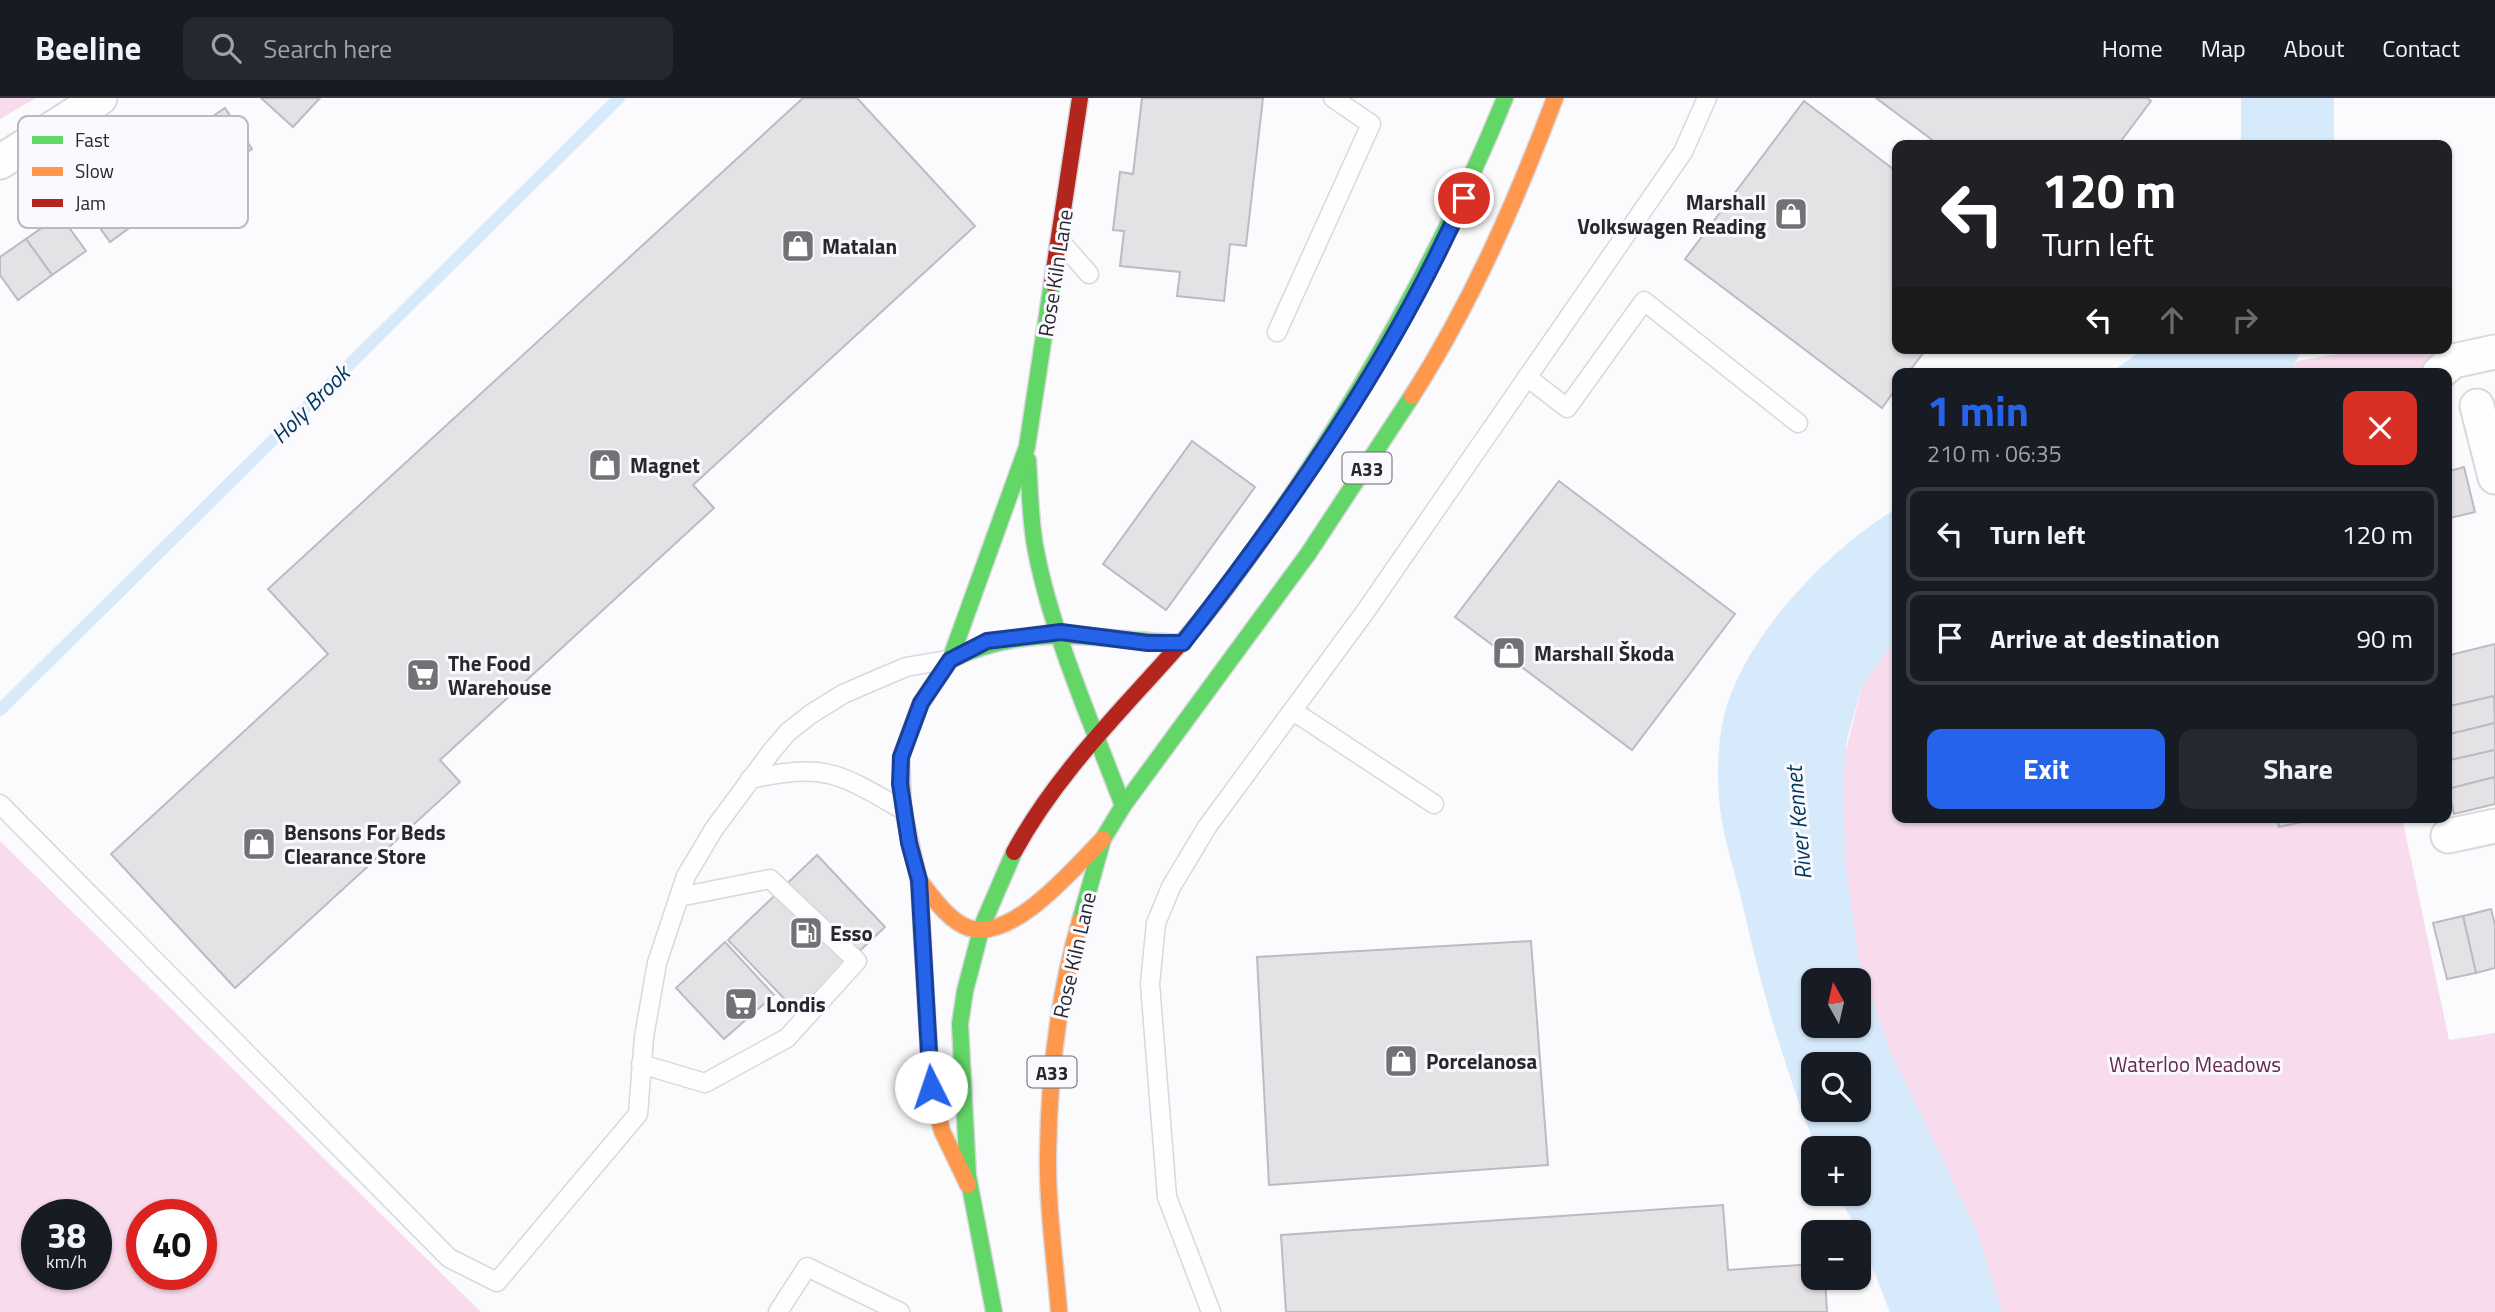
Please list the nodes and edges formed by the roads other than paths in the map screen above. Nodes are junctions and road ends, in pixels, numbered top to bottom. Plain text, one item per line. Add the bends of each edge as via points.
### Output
1 (100, 98) edge
2 (1080, 98) edge
3 (1333, 98) edge
4 (1505, 98) edge
5 (1555, 98) edge
6 (1707, 98) edge
7 (72, 116) edge
8 (18, 150) edge
9 (0, 162) edge
10 (1060, 241) junction
11 (1089, 274) dead end
12 (1277, 332) dead end
13 (2495, 352) edge
14 (2445, 368) edge
15 (1527, 377) junction
16 (2477, 406) dead end
17 (1798, 423) dead end
18 (1027, 447) junction
19 (2495, 477) edge
20 (1061, 632) junction
21 (1183, 643) junction
22 (950, 660) junction
23 (1293, 710) junction
24 (1097, 737) junction
25 (750, 779) junction
26 (0, 804) edge
27 (1434, 804) dead end
28 (1123, 806) junction
29 (903, 810) junction
30 (2495, 826) edge
31 (2448, 836) dead end
32 (1104, 839) junction
33 (919, 880) junction
34 (679, 897) junction
35 (980, 931) junction
36 (641, 1064) junction
37 (970, 1190) junction
38 (778, 1312) edge
39 (900, 1312) edge
40 (994, 1312) edge
41 (1059, 1312) edge
42 (1211, 1312) edge

1 - 7 street
2 - 10 main road, Rose Kiln Lane
3 - 12 lane via 1371,124
4 - 21 main road, A33 via 1453,223 1375,365 1276,519
5 - 28 main road, A33 via 1499,239 1387,439 1285,589
6 - 15 lane via 1683,152
8 - 9 street
10 - 11 lane
10 - 18 main road, Rose Kiln Lane
13 - 14 street via 2453,361
15 - 17 lane via 1567,408 1644,301
15 - 23 lane
16 - 19 street
18 - 20 main road, Rose Kiln Lane via 1035,548
18 - 22 main road, Rose Kiln Lane
20 - 21 main road, Rose Kiln Lane
20 - 22 main road, Rose Kiln Lane via 987,641
20 - 24 main road, Rose Kiln Lane
21 - 24 main road, A33
22 - 25 lane, Rose Kiln Lane via 906,667 844,694 788,732
22 - 29 main road, Rose Kiln Lane via 909,728 901,757
23 - 27 lane
23 - 42 lane via 1207,827 1171,887 1156,923 1150,984 1167,1196
24 - 28 main road, Rose Kiln Lane
24 - 35 main road, A33 via 1039,809
25 - 29 lane via 809,769 852,781
25 - 34 lane, Rose Kiln Lane via 714,829
26 - 36 lane, Rose Kiln Lane via 449,1258 497,1282 638,1114
28 - 32 main road, A33
29 - 33 main road, Rose Kiln Lane
30 - 31 street
32 - 35 main road, Rose Kiln Lane via 1025,913
32 - 41 main road, Rose Kiln Lane / A33 via 1073,945 1052,1069 1048,1155
33 - 35 main road, Rose Kiln Lane via 956,921
33 - 37 main road, Rose Kiln Lane via 931,1087 942,1131
34 - 36 lane, Rose Kiln Lane via 657,963
34 - 36 lane via 770,878 857,961 787,1038 705,1083
35 - 37 main road, A33 via 960,1026
37 - 40 main road, Rose Kiln Lane / A33
38 - 39 lane via 807,1266

